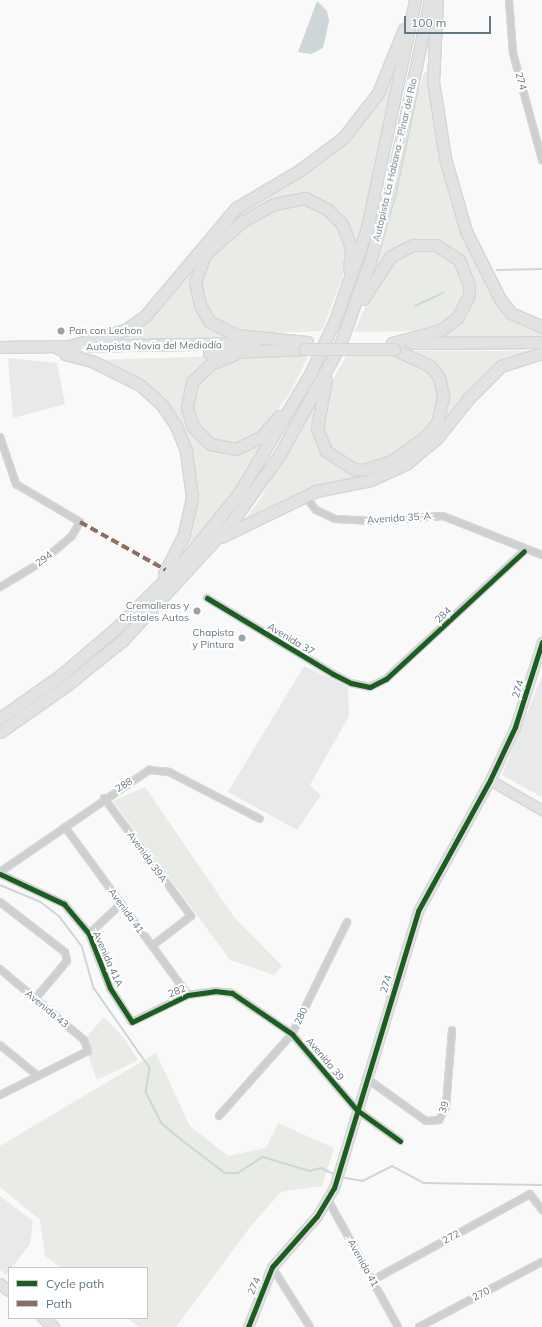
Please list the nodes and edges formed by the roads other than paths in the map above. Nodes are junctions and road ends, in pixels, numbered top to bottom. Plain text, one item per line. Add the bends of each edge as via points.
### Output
1 (415, 0) edge
2 (430, 0) edge
3 (437, 0) edge
4 (509, 0) edge
5 (542, 160) edge
6 (336, 320) junction
7 (349, 323) junction
8 (542, 327) edge
9 (542, 342) edge
10 (306, 345) junction
11 (393, 346) junction
12 (0, 347) edge
13 (542, 348) edge
14 (62, 351) junction
15 (0, 352) edge
16 (240, 352) junction
17 (542, 353) edge
18 (334, 357) junction
19 (310, 374) junction
20 (0, 437) edge
21 (305, 496) junction
22 (217, 539) junction
23 (524, 551) junction
24 (542, 555) edge
25 (0, 587) edge
26 (207, 598) dead end
27 (115, 629) junction
28 (542, 642) edge
29 (370, 687) joint
30 (0, 718) edge
31 (0, 732) edge
32 (490, 780) junction
33 (104, 798) junction
34 (542, 810) edge
35 (260, 819) dead end
36 (65, 827) junction
37 (0, 873) edge
38 (0, 902) edge
39 (121, 904) junction
40 (347, 922) dead end
41 (89, 934) junction
42 (152, 946) junction
43 (0, 969) edge
44 (232, 993) joint
45 (188, 995) junction
46 (35, 999) junction
47 (132, 1022) joint
48 (452, 1030) dead end
49 (292, 1034) junction
50 (0, 1045) edge
51 (38, 1076) junction
52 (366, 1078) junction
53 (0, 1095) edge
54 (357, 1110) junction
55 (219, 1116) dead end
56 (400, 1141) dead end
57 (328, 1200) junction
58 (542, 1210) edge
59 (542, 1262) edge
60 (272, 1267) junction
61 (372, 1280) junction
62 (0, 1284) edge
63 (8, 1290) edge
64 (44, 1319) edge
65 (54, 1327) edge
66 (248, 1327) edge
67 (310, 1327) edge
68 (398, 1327) edge
69 (419, 1327) edge

1 - 6 highway, Autopista La Habana - Pinar del Río via 367,228
1 - 14 highway via 388,76 366,110 343,138 300,170 236,208 145,316 125,330
2 - 7 highway, Autopista La Habana - Pinar del Río via 380,230
3 - 8 highway via 433,81 445,158 466,231 500,299 511,313
4 - 5 street, 274 via 513,53
6 - 10 highway via 349,270 351,248 342,224 327,209 305,198 289,199 243,221 211,247 200,263 195,282 199,301 210,321 236,335
6 - 19 highway, Autopista La Habana - Pinar del Río
7 - 11 highway via 391,256 421,244 448,250 468,276 469,296 462,310 441,330
7 - 18 highway, Autopista La Habana - Pinar del Río
9 - 11 highway
10 - 11 highway
10 - 14 highway, Autopista Novia del Mediodía
10 - 16 highway, Autopista Novia del Mediodía
11 - 13 highway
11 - 18 highway via 419,358 439,377 442,410 426,436 412,448 394,460 363,470 331,458 318,437 318,410
12 - 14 highway, Autopista Novia del Mediodía
14 - 15 highway, Autopista Novia del Mediodía
14 - 16 highway, Autopista Novia del Mediodía
14 - 27 highway via 114,370 151,395 176,426 191,473 192,498 174,558
16 - 19 highway via 200,372 189,390 187,408 193,427 210,444 222,448 248,445 261,436
17 - 21 highway via 501,366 468,399 437,438 406,464 371,480
18 - 22 highway, Autopista La Habana - Pinar del Río via 280,454
19 - 27 highway, Autopista La Habana - Pinar del Río via 239,493 185,560
20 - 25 street, 294 via 16,484 80,522 72,536 40,563
21 - 22 highway
21 - 23 street, Avenida 35-A via 316,510 336,519 369,522 443,516
22 - 31 highway, Autopista La Habana - Pinar del Río via 122,641
23 - 24 street, Avenida 35-A
23 - 29 street, 284 via 386,679
26 - 29 street, Avenida 37 via 345,680
27 - 30 highway, Autopista La Habana - Pinar del Río via 61,675
28 - 32 street, 274 via 523,705
32 - 34 street
32 - 52 street, 274 via 418,911
33 - 35 street, 288 via 149,770 158,769
33 - 36 street, 288
33 - 42 street, Avenida 39A via 191,916
36 - 37 street, 288
36 - 39 street, Avenida 41
37 - 41 street, Avenida 41A via 64,904
38 - 46 street via 65,952 67,961
39 - 41 street
39 - 42 street, Avenida 41
40 - 49 street, 280
41 - 47 street, Avenida 41A via 110,988
42 - 45 street, Avenida 41
43 - 46 street, Avenida 43
44 - 45 street, 282 via 215,991
44 - 49 street, Avenida 39
45 - 47 street, 282
46 - 51 street, Avenida 43 via 84,1040 88,1051
48 - 52 street, 39 via 446,1107 439,1120 426,1121
49 - 54 street, Avenida 39
49 - 55 street, 280
50 - 51 street
51 - 53 street
52 - 54 street, 274
54 - 56 street, Avenida 39
54 - 57 street, 274 via 338,1178
57 - 60 street, 274
57 - 61 street, Avenida 41
58 - 61 street, 272 via 530,1194
59 - 69 street, 270
60 - 66 street, 274
60 - 67 street
61 - 68 street, Avenida 41
62 - 63 main road
64 - 65 main road

